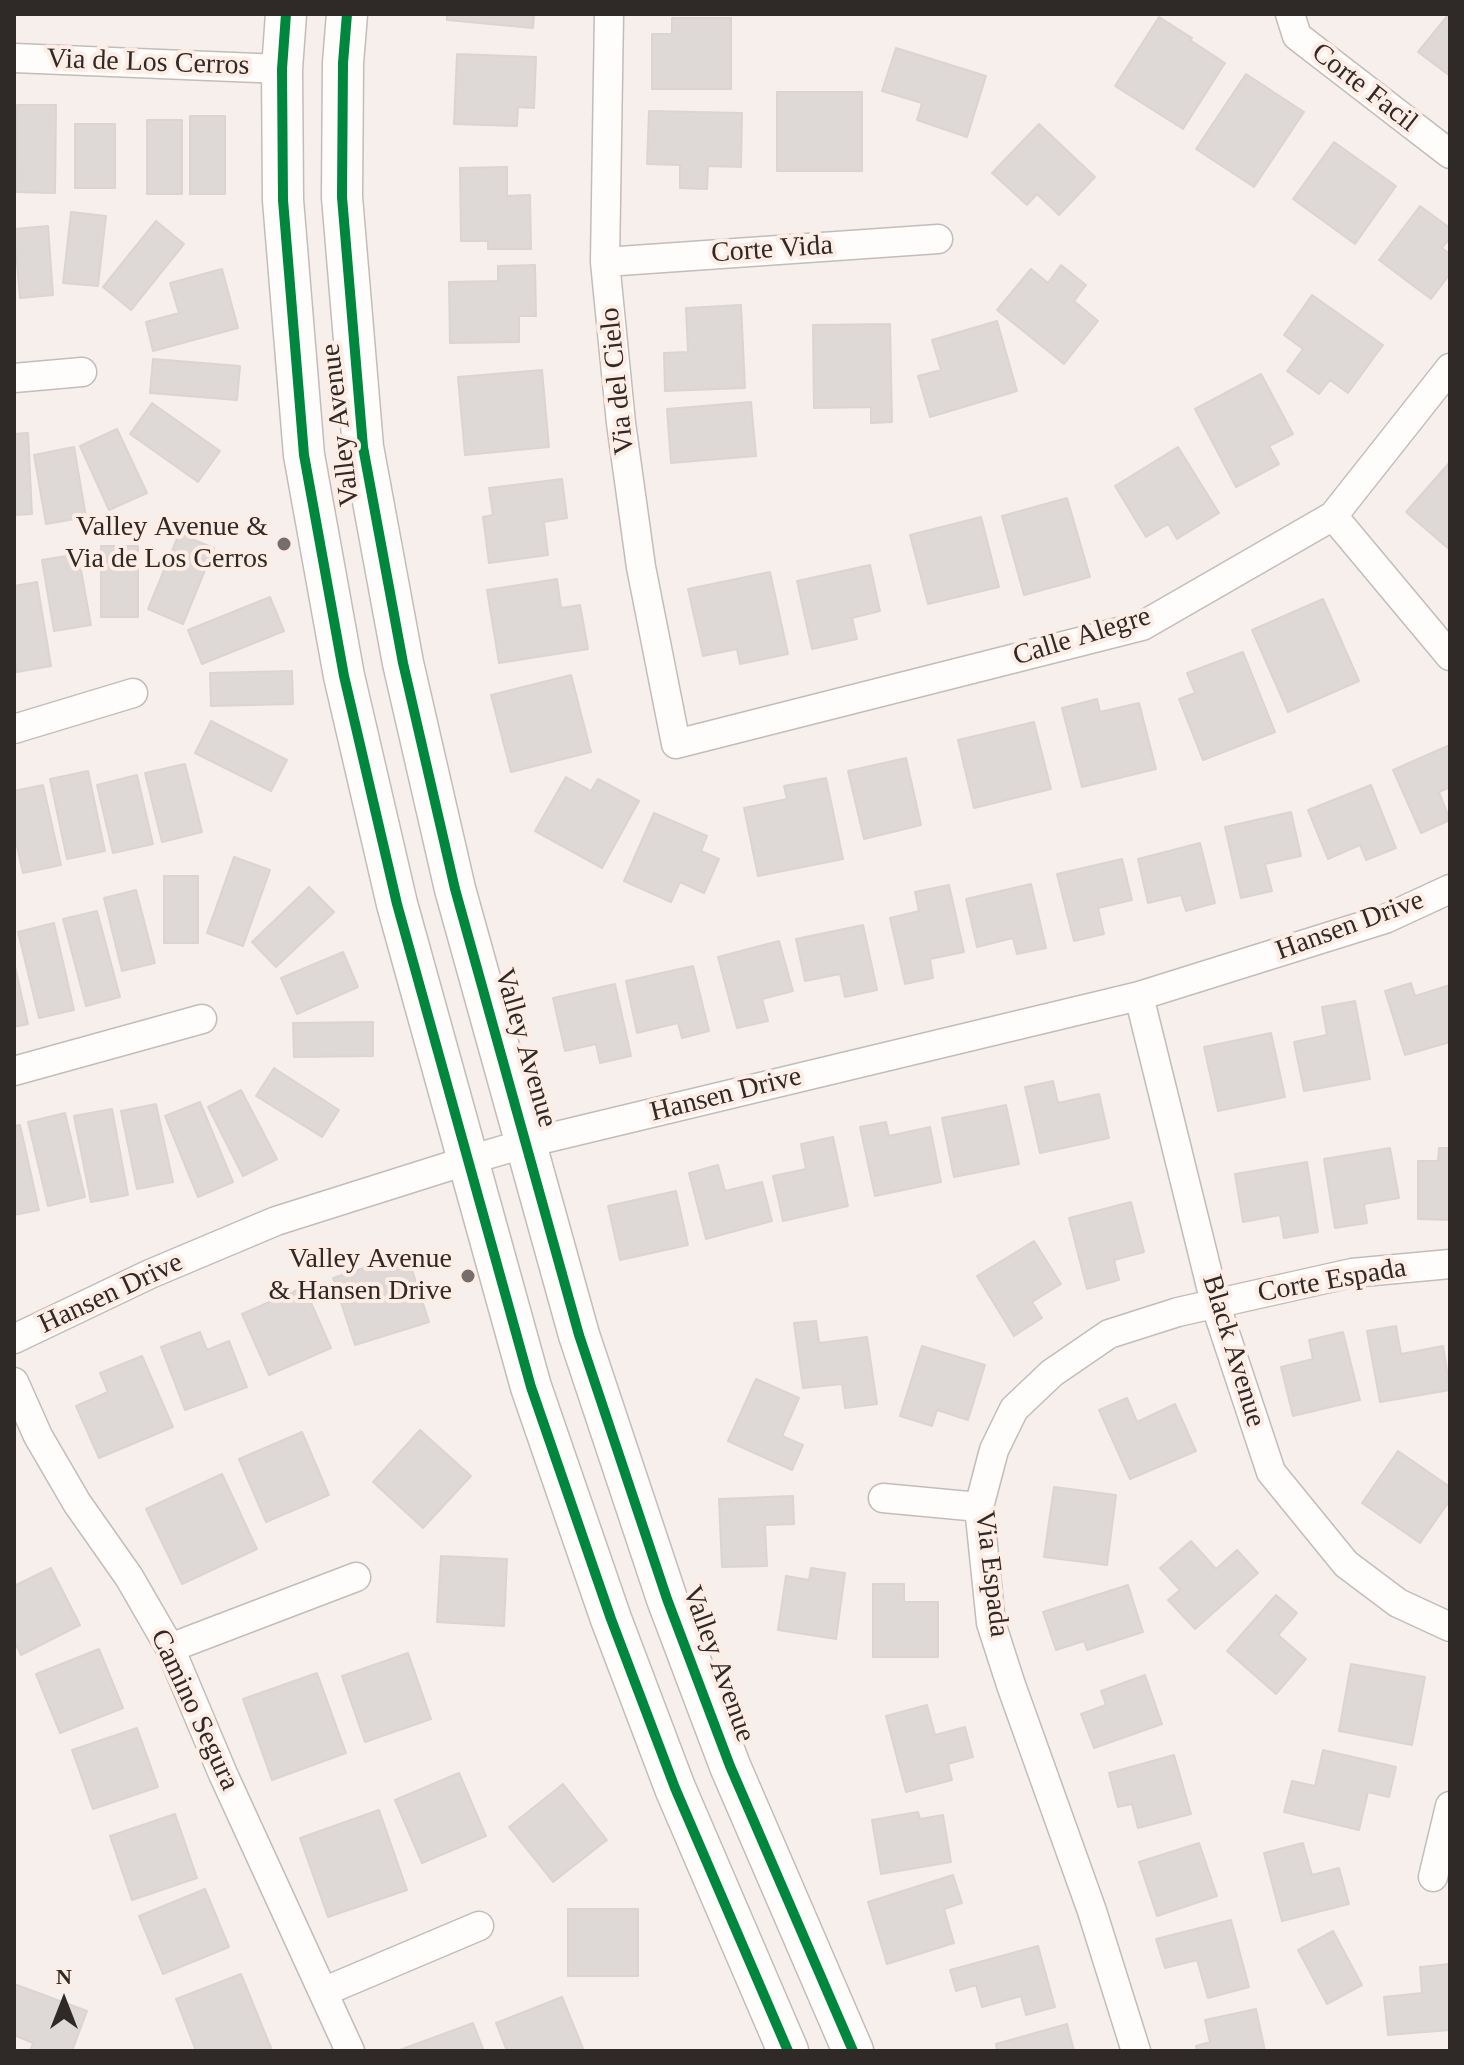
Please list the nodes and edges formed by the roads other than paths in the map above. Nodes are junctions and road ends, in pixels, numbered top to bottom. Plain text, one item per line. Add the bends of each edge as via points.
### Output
1 (286, 14) edge
2 (347, 14) edge
3 (609, 14) edge
4 (1290, 14) edge
5 (14, 58) edge
6 (282, 69) junction
7 (1450, 154) edge
8 (938, 239) dead end
9 (605, 262) junction
10 (1450, 368) edge
11 (82, 372) dead end
12 (14, 378) edge
13 (1333, 516) junction
14 (1450, 656) edge
15 (133, 693) dead end
16 (14, 729) edge
17 (676, 744) joint
18 (1450, 889) edge
19 (1139, 996) junction
20 (202, 1019) dead end
21 (14, 1071) edge
22 (527, 1143) junction
23 (469, 1160) junction
24 (1450, 1264) edge
25 (1215, 1303) junction
26 (14, 1339) edge
27 (14, 1382) edge
28 (883, 1498) dead end
29 (979, 1507) junction
30 (356, 1577) dead end
31 (1450, 1627) edge
32 (170, 1648) junction
33 (1450, 1806) edge
34 (1433, 1877) dead end
35 (479, 1926) dead end
36 (323, 1992) junction
37 (350, 2051) edge
38 (788, 2051) edge
39 (853, 2051) edge
40 (1136, 2051) edge

1 - 6 main road, Valley Avenue
2 - 22 main road, Valley Avenue via 342,197 363,447 403,663 455,889
3 - 9 street, Via del Cielo
4 - 7 street, Corte Facil via 1297,36
5 - 6 street, Via de Los Cerros
6 - 23 main road, Valley Avenue via 283,200 304,455 344,676 397,904
8 - 9 street, Corte Vida
9 - 17 street, Via del Cielo via 641,567
10 - 13 street, Calle Alegre
11 - 12 street
13 - 14 street
13 - 17 street, Calle Alegre via 1142,626
15 - 16 street
18 - 19 street, Hansen Drive via 1385,919
19 - 22 street, Hansen Drive
19 - 25 street, Black Avenue
20 - 21 street
22 - 23 street, Hansen Drive
22 - 39 main road, Valley Avenue via 579,1335 667,1599 730,1766
23 - 26 street, Hansen Drive via 276,1221
23 - 38 main road, Valley Avenue via 531,1387 611,1619 675,1788
24 - 25 street, Corte Espada via 1352,1273
25 - 29 street, Via Espada via 1109,1334 1052,1373 1014,1409 994,1450
25 - 31 street, Black Avenue via 1271,1472 1346,1564 1398,1603
27 - 32 street, Camino Segura via 77,1503
28 - 29 street
29 - 40 street, Via Espada via 991,1623
30 - 32 street
32 - 36 street, Camino Segura
33 - 34 street
35 - 36 street
36 - 37 street, Camino Segura

